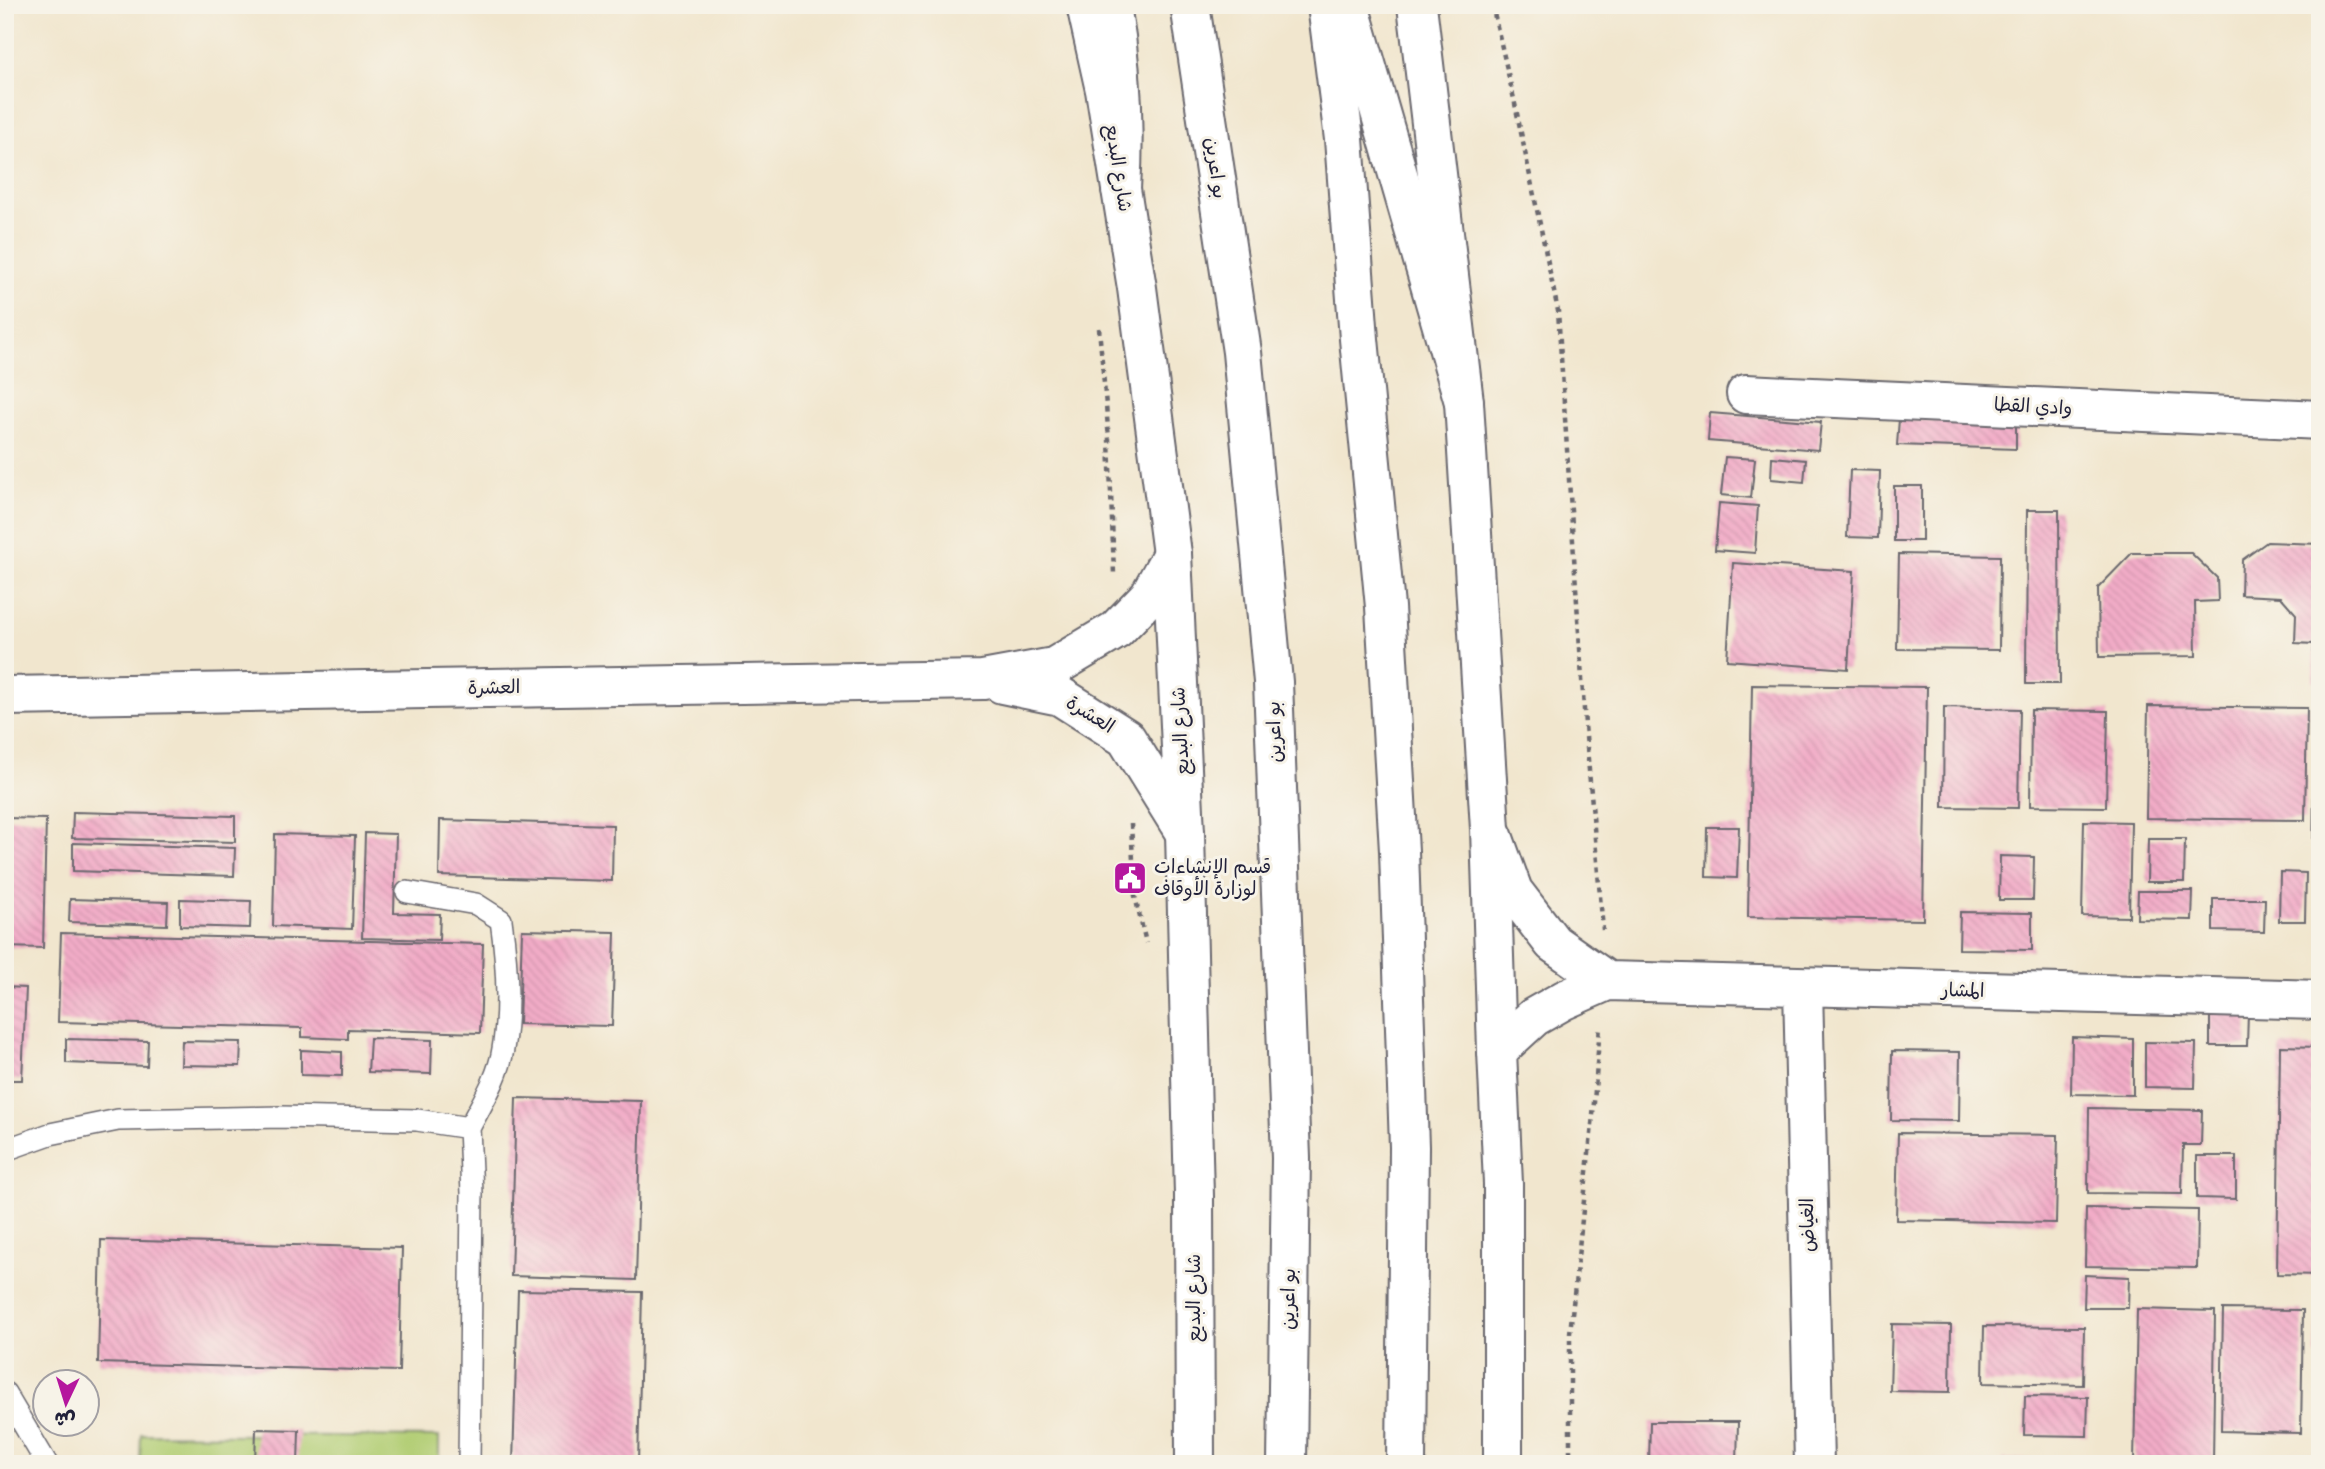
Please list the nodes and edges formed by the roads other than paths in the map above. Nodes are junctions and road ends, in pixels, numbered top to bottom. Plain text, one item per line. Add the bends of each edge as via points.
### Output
1 (1086, 5) edge
2 (1111, 5) edge
3 (1190, 5) edge
4 (1327, 5) edge
5 (1349, 5) edge
6 (1417, 5) edge
7 (1121, 189) junction
8 (1746, 394) dead end
9 (1464, 402) junction
10 (2320, 420) edge
11 (1172, 554) junction
12 (983, 680) junction
13 (5, 696) edge
14 (1490, 829) junction
15 (1185, 833) junction
16 (407, 892) dead end
17 (1607, 981) junction
18 (1803, 987) junction
19 (2320, 1000) edge
20 (1497, 1051) junction
21 (469, 1128) junction
22 (5, 1150) edge
23 (5, 1393) edge
24 (47, 1464) edge
25 (469, 1464) edge
26 (1195, 1464) edge
27 (1287, 1464) edge
28 (1406, 1464) edge
29 (1503, 1464) edge
30 (1814, 1464) edge

1 - 7 main road, شارع البديع
2 - 7 main road via 1123,121
3 - 27 main road, بو اعرين via 1242,352 1273,682 1291,1158
4 - 28 main road via 1344,139 1388,648 1399,851 1409,1147
5 - 9 main road
6 - 9 main road
7 - 11 main road, شارع البديع
8 - 10 main road, وادي القطا
9 - 14 main road
11 - 12 main road, العشرة via 1149,596 1115,630 1054,667
11 - 15 main road, شارع البديع
12 - 13 main road, العشرة
12 - 15 main road, العشرة via 1060,696 1126,738
14 - 17 main road via 1513,891 1553,943
14 - 20 main road
15 - 26 main road, شارع البديع
16 - 21 lane via 476,904 501,920 506,979 503,1050 493,1082
17 - 18 main road, المشار
17 - 20 main road, المشار via 1534,1017
18 - 19 main road, المشار
18 - 30 main road, الغياض
20 - 29 main road via 1503,1184
21 - 22 lane via 403,1119 118,1120 50,1134
21 - 25 lane
23 - 24 lane

